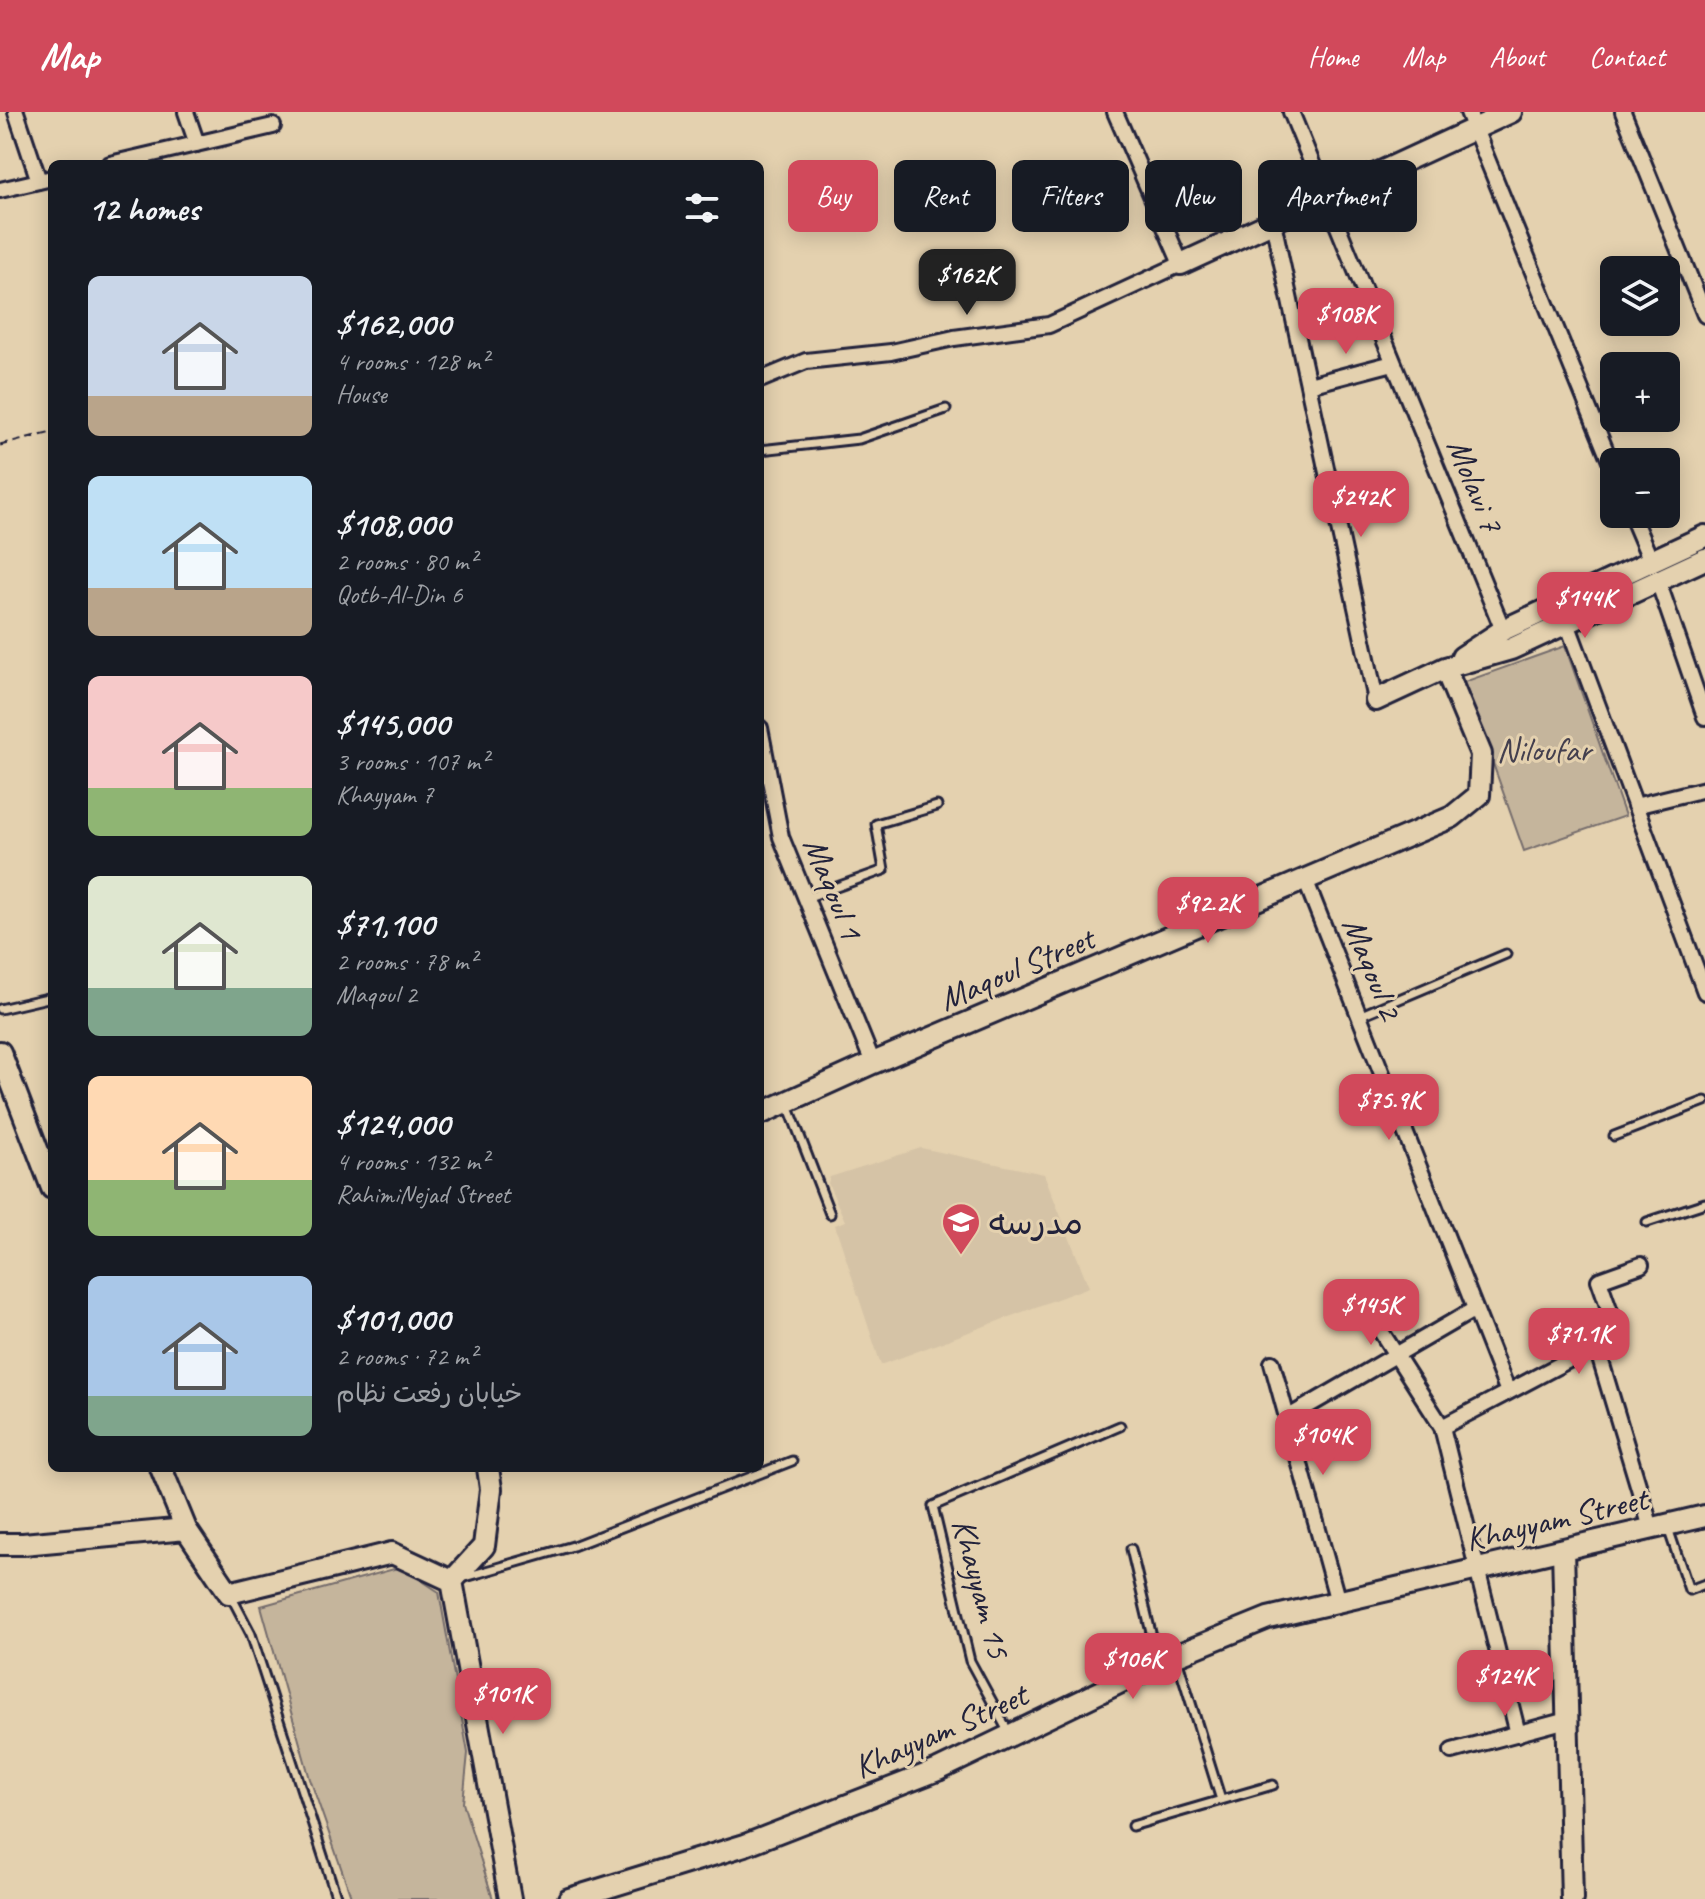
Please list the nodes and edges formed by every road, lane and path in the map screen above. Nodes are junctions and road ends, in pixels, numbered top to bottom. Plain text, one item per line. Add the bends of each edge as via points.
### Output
1 (16, 112) edge
2 (186, 112) edge
3 (1115, 112) edge
4 (1291, 112) edge
5 (1511, 112) edge
6 (1623, 112) edge
7 (1471, 120) edge
8 (273, 126) dead end
9 (197, 144) junction
10 (127, 160) edge
11 (1310, 160) edge
12 (1395, 160) edge
13 (46, 179) edge
14 (0, 190) edge
15 (1258, 229) edge
16 (1275, 232) edge
17 (1339, 232) edge
18 (1181, 264) junction
19 (1705, 315) edge
20 (1393, 363) junction
21 (764, 378) edge
22 (1309, 385) junction
23 (946, 409) dead end
24 (48, 433) edge
25 (0, 445) edge
26 (1604, 448) edge
27 (764, 450) edge
28 (1637, 528) edge
29 (1705, 536) edge
30 (1705, 559) edge
31 (1651, 561) junction
32 (1658, 581) junction
33 (1567, 623) junction
34 (1503, 630) junction
35 (1445, 668) junction
36 (1376, 700) joint
37 (1705, 717) edge
38 (764, 749) edge
39 (1705, 789) edge
40 (937, 806) dead end
41 (1635, 806) junction
42 (1305, 879) junction
43 (806, 898) junction
44 (1506, 954) dead end
45 (1705, 992) edge
46 (48, 998) edge
47 (0, 1009) edge
48 (1359, 1016) junction
49 (0, 1052) edge
50 (873, 1063) junction
51 (1705, 1101) edge
52 (787, 1102) junction
53 (764, 1112) edge
54 (1614, 1136) dead end
55 (48, 1178) edge
56 (1705, 1203) edge
57 (830, 1214) dead end
58 (1647, 1222) dead end
59 (1641, 1265) dead end
60 (1475, 1309) junction
61 (1375, 1322) dead end
62 (1596, 1345) junction
63 (1396, 1355) junction
64 (1272, 1363) dead end
65 (1508, 1392) junction
66 (1287, 1418) junction
67 (1120, 1426) dead end
68 (1442, 1427) junction
69 (792, 1461) dead end
70 (163, 1472) edge
71 (489, 1472) edge
72 (764, 1472) edge
73 (764, 1472) edge
74 (1705, 1516) edge
75 (1659, 1527) junction
76 (186, 1529) junction
77 (0, 1544) edge
78 (1131, 1549) dead end
79 (1563, 1549) junction
80 (1477, 1569) junction
81 (452, 1581) junction
82 (1705, 1584) edge
83 (229, 1593) junction
84 (1338, 1602) junction
85 (1168, 1660) junction
86 (1567, 1720) junction
87 (1518, 1734) junction
88 (1010, 1735) junction
89 (1452, 1751) dead end
90 (1273, 1785) dead end
91 (1221, 1800) junction
92 (1132, 1826) dead end
93 (337, 1899) edge
94 (510, 1899) edge
95 (569, 1899) edge
96 (1572, 1899) edge

1 - 13 street
2 - 9 street
3 - 18 street
4 - 11 street, Molavi 7
5 - 7 street
6 - 19 street
7 - 12 street
7 - 26 street
8 - 9 street
9 - 10 street
13 - 14 street
15 - 18 street
16 - 22 street
17 - 20 street, Molavi 7
18 - 21 street via 1049,325 806,361
20 - 22 street
20 - 34 street, Molavi 7
22 - 36 street
23 - 27 lane via 859,439
24 - 25 path
28 - 31 street
29 - 31 street
30 - 32 street
31 - 34 street
32 - 33 street
32 - 37 street
33 - 35 street via 1511,649
33 - 41 street
34 - 35 street
35 - 36 street
35 - 42 street, Maqoul Street via 1481,754 1479,795 1452,817
38 - 43 street, Maqoul 1 via 781,837
39 - 41 street
40 - 43 lane via 876,824 884,870
41 - 45 street
42 - 48 street, Maqoul 2
42 - 50 street, Maqoul Street
43 - 50 street, Maqoul 1
44 - 48 lane
46 - 47 lane
48 - 60 street, Maqoul 2
49 - 55 street
50 - 52 street, Maqoul Street
51 - 54 lane
52 - 53 street, Maqoul Street
52 - 57 lane
56 - 58 lane
59 - 62 street via 1599,1280 1618,1334
60 - 63 street
60 - 65 street, Maqoul 2
61 - 63 street
62 - 65 street
62 - 75 street
63 - 66 street
63 - 68 street
64 - 66 street
65 - 68 street
66 - 84 street
67 - 88 lane, Khayyam 15 via 933,1506 970,1661
68 - 80 street
69 - 73 lane
70 - 76 street
71 - 81 street via 484,1546
72 - 81 lane via 573,1546
74 - 75 street, Khayyam Street
75 - 79 street, Khayyam Street
75 - 82 lane via 1689,1590
76 - 77 street
76 - 83 street
78 - 85 lane
79 - 80 street, Khayyam Street
79 - 86 street
80 - 84 street, Khayyam Street
80 - 87 street
81 - 83 street via 392,1553
81 - 94 street
83 - 93 lane via 251,1634
84 - 85 street, Khayyam Street via 1268,1618
85 - 88 street, Khayyam Street
85 - 91 lane
86 - 87 street
86 - 96 street
87 - 89 street
88 - 95 street, Khayyam Street via 938,1770 745,1845
90 - 91 lane
91 - 92 lane

